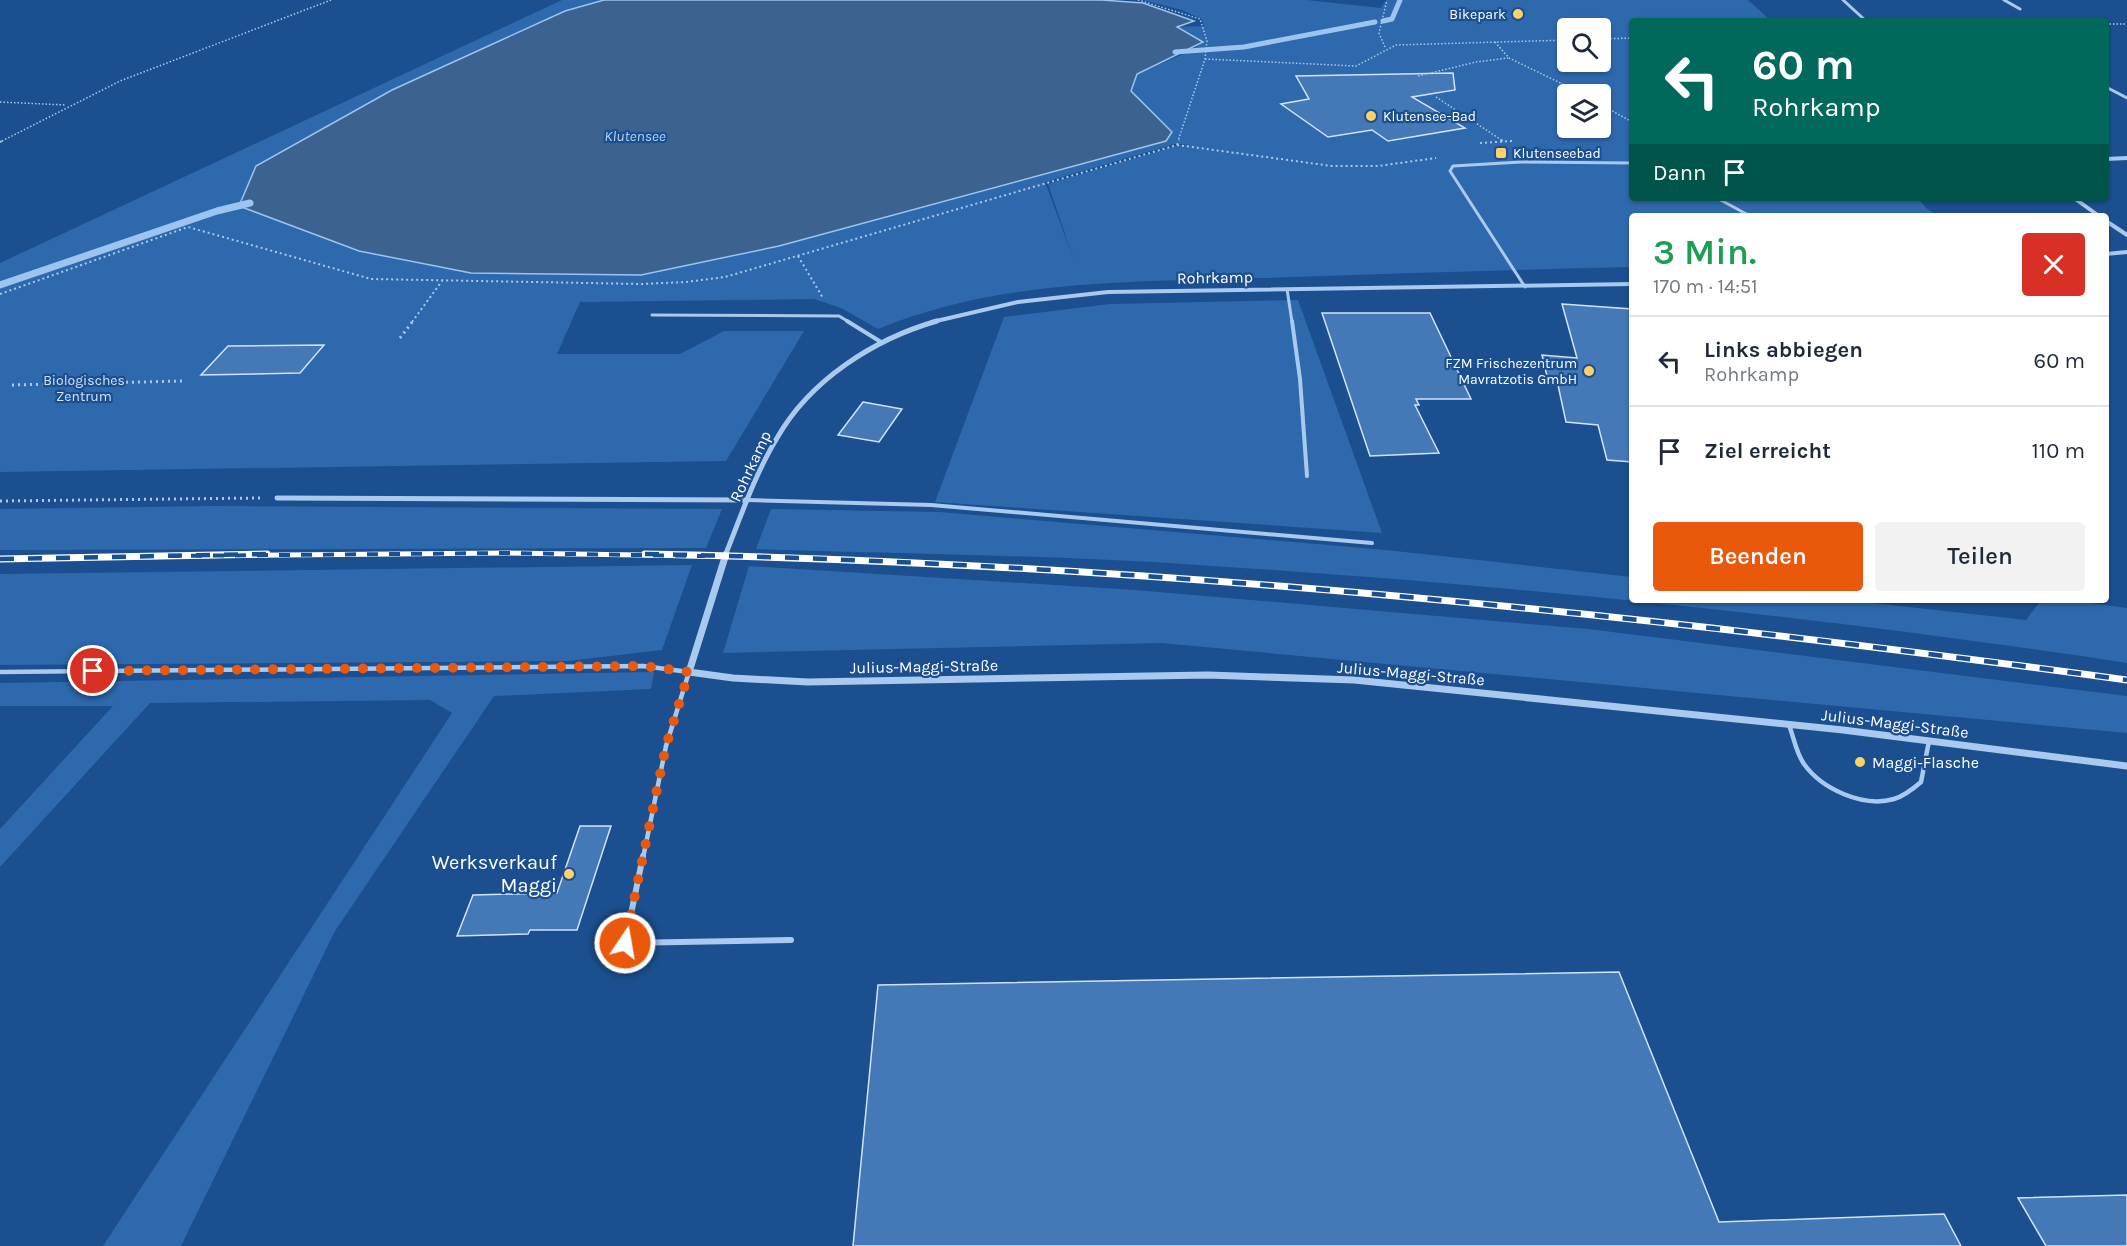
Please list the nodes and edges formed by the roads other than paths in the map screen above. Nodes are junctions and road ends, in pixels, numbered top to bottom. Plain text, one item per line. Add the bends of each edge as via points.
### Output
1 (1843, 0) edge
2 (2004, 0) edge
3 (2020, 9) dead end
4 (1863, 18) edge
5 (2109, 89) edge
6 (2127, 98) edge
7 (2109, 159) edge
8 (2127, 159) edge
9 (1629, 163) edge
10 (1722, 201) edge
11 (2077, 201) edge
12 (1744, 213) edge
13 (2095, 213) edge
14 (2109, 223) edge
15 (2127, 235) edge
16 (2127, 252) edge
17 (2109, 254) edge
18 (1629, 284) edge
19 (1525, 287) junction
20 (1287, 289) junction
21 (652, 315) dead end
22 (881, 342) junction
23 (1307, 476) dead end
24 (277, 498) road end
25 (748, 500) junction
26 (1372, 543) dead end
27 (0, 672) edge
28 (689, 672) junction
29 (1789, 725) junction
30 (1929, 741) junction
31 (2127, 766) edge
32 (791, 940) dead end

1 - 4 street
2 - 3 street
5 - 6 street
7 - 8 street
9 - 19 lane via 1453,166 1450,171
10 - 12 lane
11 - 13 street
14 - 15 street
16 - 17 street
18 - 19 street, Rohrkamp
19 - 20 street, Rohrkamp
20 - 22 street, Rohrkamp via 1044,297 974,308
20 - 23 lane via 1300,379
21 - 22 lane via 839,316
22 - 25 street, Rohrkamp via 820,384 785,425
24 - 25 street
25 - 26 lane via 931,505
25 - 28 street, Rohrkamp via 701,624
27 - 28 lane via 632,666
28 - 29 street, Julius-Maggi-Straße via 808,682 1208,675 1354,680
28 - 32 lane via 666,746 625,943
29 - 30 street, Julius-Maggi-Straße
29 - 30 lane via 1803,764 1828,785 1861,801 1890,800 1921,782
30 - 31 street, Julius-Maggi-Straße

